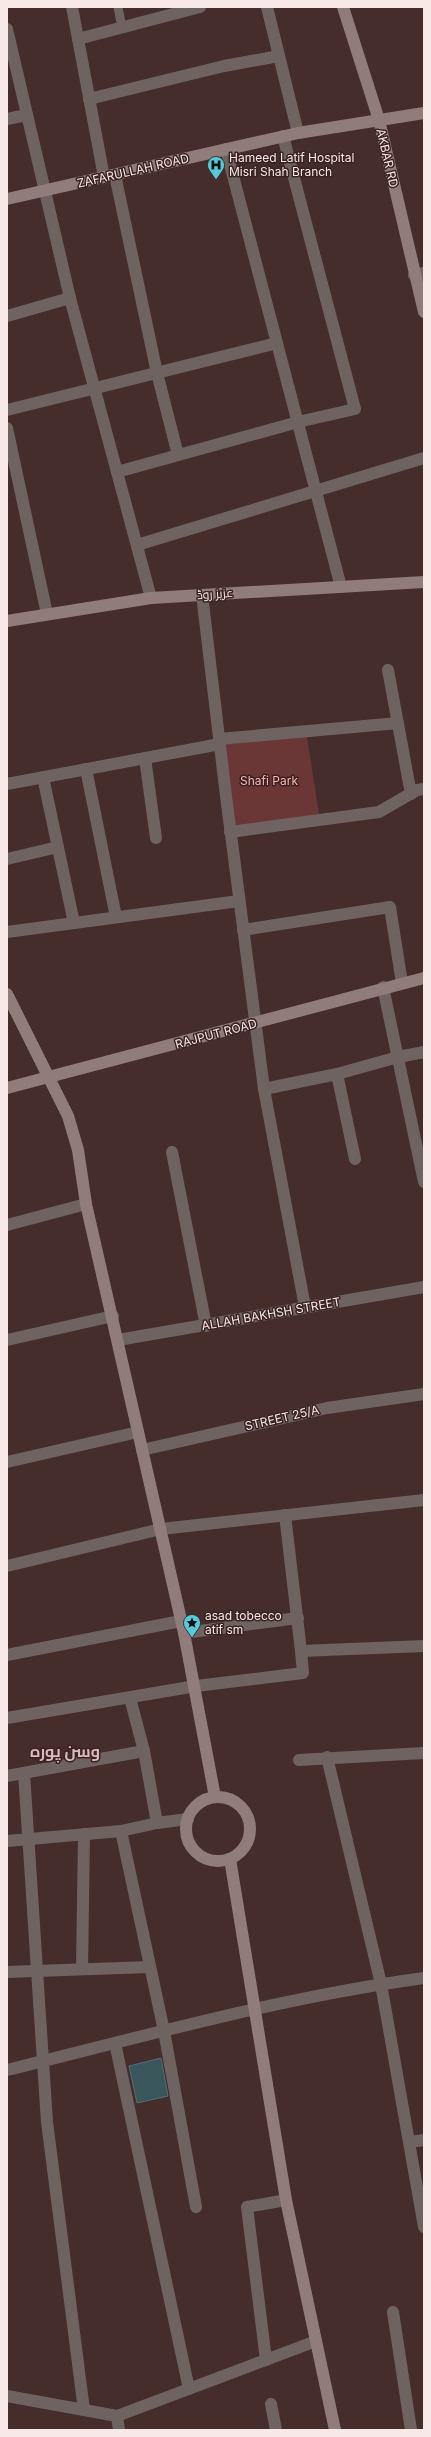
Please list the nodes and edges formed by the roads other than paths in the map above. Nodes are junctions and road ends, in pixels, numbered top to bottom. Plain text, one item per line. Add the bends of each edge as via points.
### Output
1 (72, 7) edge
2 (118, 7) edge
3 (200, 7) edge
4 (267, 7) edge
5 (343, 7) edge
6 (122, 28) junction
7 (8, 37) edge
8 (78, 39) junction
9 (279, 56) junction
10 (89, 98) junction
11 (424, 113) edge
12 (26, 115) junction
13 (7, 119) edge
14 (379, 120) junction
15 (298, 133) junction
16 (283, 136) junction
17 (226, 149) junction
18 (109, 176) junction
19 (44, 191) junction
20 (7, 199) edge
21 (419, 274) edge
22 (70, 298) junction
23 (424, 312) edge
24 (7, 316) edge
25 (277, 343) junction
26 (157, 373) junction
27 (95, 389) junction
28 (7, 410) edge
29 (298, 422) junction
30 (7, 428) edge
31 (178, 455) junction
32 (424, 458) edge
33 (117, 472) junction
34 (316, 490) junction
35 (137, 545) junction
36 (424, 582) edge
37 (340, 586) junction
38 (202, 594) junction
39 (151, 598) junction
40 (47, 614) junction
41 (7, 621) edge
42 (388, 670) dead end
43 (398, 723) junction
44 (220, 742) junction
45 (145, 758) junction
46 (86, 769) junction
47 (43, 777) junction
48 (7, 784) edge
49 (424, 789) edge
50 (411, 794) junction
51 (230, 832) junction
52 (156, 838) dead end
53 (58, 847) junction
54 (7, 859) edge
55 (239, 901) junction
56 (116, 917) junction
57 (74, 923) junction
58 (243, 930) junction
59 (7, 932) edge
60 (424, 978) edge
61 (402, 983) junction
62 (383, 987) junction
63 (7, 994) edge
64 (256, 1023) junction
65 (424, 1052) edge
66 (398, 1057) junction
67 (337, 1074) junction
68 (49, 1077) junction
69 (7, 1088) edge
70 (264, 1089) junction
71 (172, 1152) dead end
72 (355, 1159) dead end
73 (424, 1182) edge
74 (86, 1204) junction
75 (7, 1224) edge
76 (424, 1287) edge
77 (304, 1307) junction
78 (113, 1316) junction
79 (206, 1326) junction
80 (7, 1340) edge
81 (118, 1340) junction
82 (424, 1394) edge
83 (138, 1432) junction
84 (142, 1450) junction
85 (7, 1462) edge
86 (424, 1500) edge
87 (286, 1515) junction
88 (161, 1529) junction
89 (7, 1566) edge
90 (298, 1618) junction
91 (181, 1621) junction
92 (184, 1633) junction
93 (424, 1646) edge
94 (301, 1651) junction
95 (7, 1655) edge
96 (196, 1686) junction
97 (130, 1698) junction
98 (7, 1718) edge
99 (144, 1751) junction
100 (424, 1753) edge
101 (327, 1757) junction
102 (299, 1760) dead end
103 (24, 1773) junction
104 (7, 1776) edge
105 (215, 1797) junction
106 (188, 1820) junction
107 (157, 1823) junction
108 (121, 1831) junction
109 (84, 1834) junction
110 (29, 1839) junction
111 (7, 1841) edge
112 (230, 1859) junction
113 (150, 1967) junction
114 (82, 1970) junction
115 (38, 1971) junction
116 (7, 1972) edge
117 (424, 1978) edge
118 (381, 1984) junction
119 (255, 2009) junction
120 (164, 2031) junction
121 (115, 2044) junction
122 (45, 2061) junction
123 (7, 2070) edge
124 (424, 2140) edge
125 (410, 2142) junction
126 (286, 2200) junction
127 (196, 2207) dead end
128 (424, 2227) edge
129 (393, 2312) dead end
130 (316, 2341) junction
131 (266, 2360) junction
132 (189, 2389) junction
133 (7, 2396) edge
134 (271, 2404) dead end
135 (84, 2410) junction
136 (117, 2416) junction
137 (119, 2430) edge
138 (276, 2430) edge
139 (335, 2430) edge
140 (411, 2430) edge

1 - 8 street
2 - 6 lane
3 - 6 street
4 - 9 street
5 - 14 street, AKBAR RD
6 - 8 street
7 - 12 street
8 - 10 street
9 - 10 street via 224,66
9 - 15 street
10 - 18 street
11 - 14 street, ZAFARULLAH ROAD
12 - 13 street
12 - 19 street
14 - 15 street, ZAFARULLAH ROAD
14 - 21 street, AKBAR RD
15 - 16 street, ZAFARULLAH ROAD
16 - 17 street, ZAFARULLAH ROAD
16 - 29 street via 355,409
17 - 18 street, ZAFARULLAH ROAD
17 - 25 street
18 - 19 street, ZAFARULLAH ROAD
18 - 26 street
19 - 20 street, ZAFARULLAH ROAD
19 - 22 street
21 - 23 street, AKBAR RD
22 - 24 street
22 - 27 street
25 - 26 street
25 - 29 street
26 - 27 street
26 - 31 street
27 - 28 street
27 - 33 street
29 - 31 street
29 - 34 street
30 - 40 street
31 - 33 street
32 - 34 street
33 - 35 street
34 - 35 street
34 - 37 street
35 - 39 street
36 - 37 street, عزیز روڈ
37 - 38 street, عزیز روڈ
38 - 39 street, عزیز روڈ
38 - 44 street
39 - 40 street, عزیز روڈ
40 - 41 street, عزیز روڈ
42 - 43 street
43 - 44 street
43 - 50 street
44 - 45 street
44 - 51 street
45 - 46 street
45 - 52 street
46 - 47 street
46 - 56 street
47 - 48 street
47 - 53 street
49 - 50 street
50 - 51 street via 379,812
51 - 55 street
53 - 54 street
53 - 57 street
55 - 56 street
55 - 58 street
56 - 57 street
57 - 59 street
58 - 61 street via 390,907
58 - 64 street
60 - 61 street, RAJPUT ROAD
61 - 62 street, RAJPUT ROAD
62 - 64 street, RAJPUT ROAD
62 - 66 street
63 - 68 street
64 - 68 street, RAJPUT ROAD
64 - 70 street
65 - 66 street
66 - 67 street
66 - 73 street
67 - 70 street
67 - 72 street
68 - 69 street, RAJPUT ROAD
68 - 74 street via 68,1116 78,1150
70 - 77 street
71 - 79 street
74 - 75 street
74 - 78 street
76 - 77 street, ALLAH BAKHSH STREET
77 - 79 street, ALLAH BAKHSH STREET
78 - 80 street
78 - 81 street
79 - 81 street, ALLAH BAKHSH STREET
81 - 83 street
82 - 84 street, STREET 25/A via 327,1408
83 - 84 street
83 - 85 street
84 - 88 street
86 - 87 street
87 - 88 street
87 - 90 street
88 - 89 street
88 - 91 street
90 - 92 street
90 - 94 street
91 - 92 street
91 - 95 street
92 - 96 street
93 - 94 street
94 - 96 street via 303,1673
96 - 97 street
96 - 105 street
97 - 98 street
97 - 99 street
99 - 103 street
99 - 107 street
100 - 101 street
101 - 102 street
101 - 118 street
103 - 104 street
103 - 110 street
105 - 106 street via 198,1804
105 - 112 street via 227,1798 238,1804 246,1813 250,1824 250,1837 245,1848
106 - 107 street
106 - 112 street via 186,1835 199,1855 214,1861
107 - 108 street
108 - 109 street
108 - 113 street
109 - 110 street
109 - 114 street
110 - 111 street
110 - 115 street
112 - 119 street
113 - 114 street
113 - 120 street
114 - 115 street
115 - 116 street
115 - 122 street
117 - 118 street
118 - 119 street
118 - 125 street
119 - 120 street
119 - 126 street
120 - 121 street
120 - 127 street
121 - 122 street
121 - 132 street
122 - 123 street
122 - 135 street via 47,2122
124 - 125 street
125 - 128 street
126 - 130 street
126 - 131 street via 247,2207
129 - 140 street
130 - 131 street
130 - 139 street
131 - 132 street
132 - 136 street
133 - 135 street
134 - 138 street
135 - 136 street
136 - 137 street

